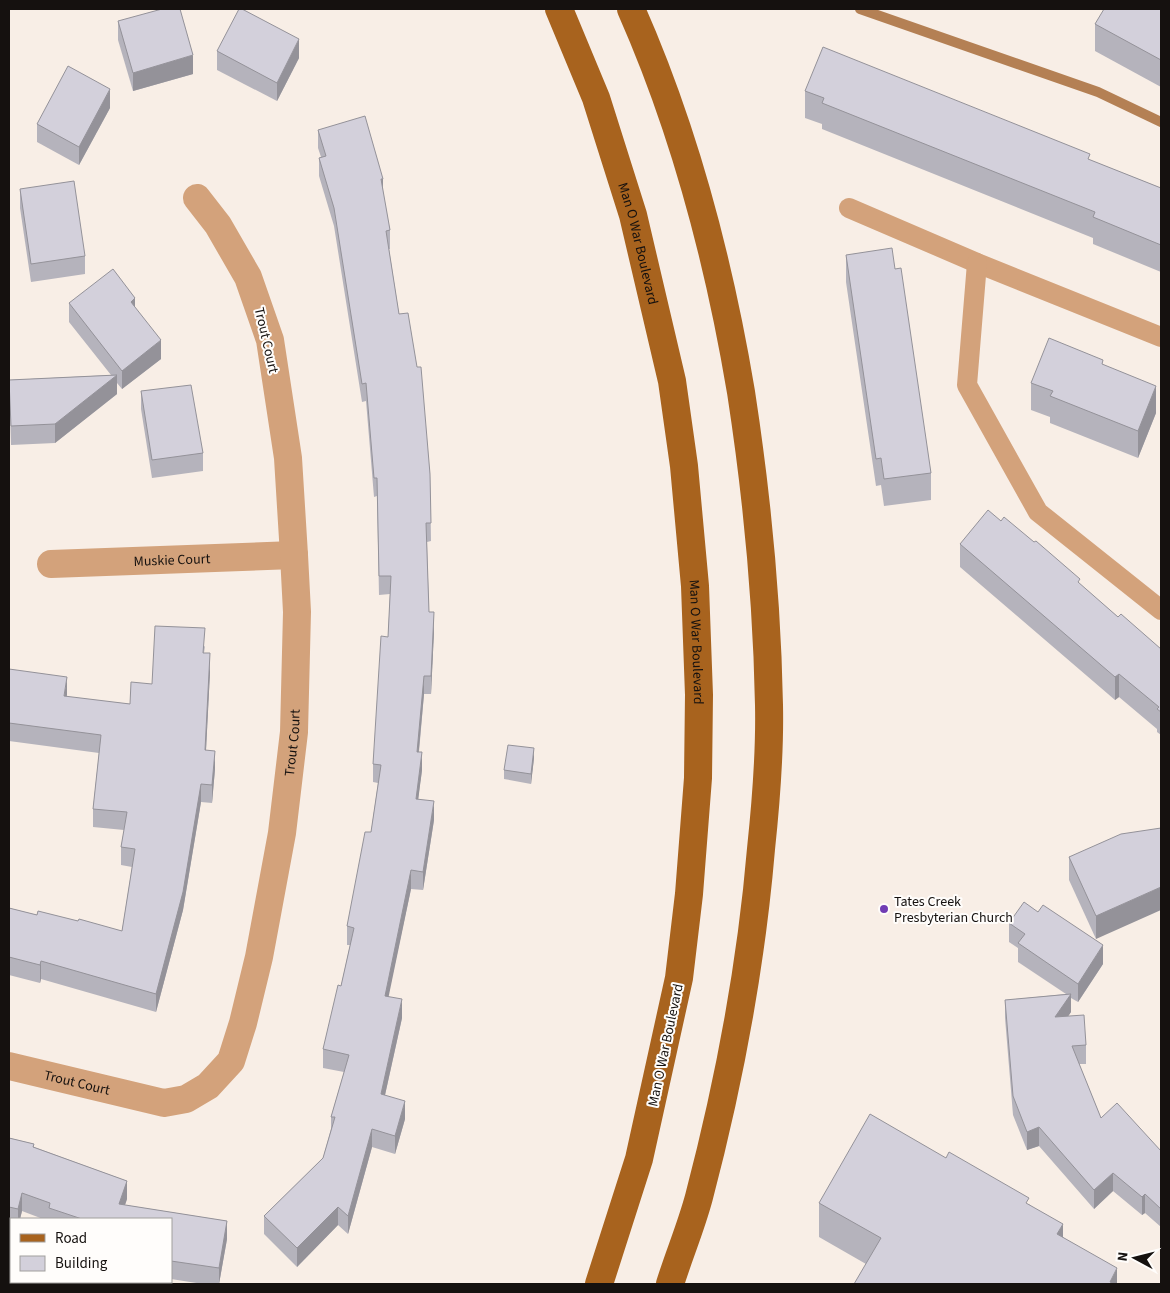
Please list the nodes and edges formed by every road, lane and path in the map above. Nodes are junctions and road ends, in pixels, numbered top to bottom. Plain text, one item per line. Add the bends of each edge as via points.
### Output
1 (559, 9) edge
2 (631, 9) edge
3 (196, 198) dead end
4 (849, 208) dead end
5 (977, 264) junction
6 (1161, 337) edge
7 (294, 554) junction
8 (51, 564) dead end
9 (1161, 610) edge
10 (9, 1066) edge
11 (599, 1284) edge
12 (670, 1284) edge

1 - 11 main road, Man O War Boulevard via 596,98 633,215 672,381 695,586 699,695 698,778 680,978 640,1159
2 - 12 main road via 653,58 680,138 728,313 754,476 769,708 765,813 741,1009 698,1199
3 - 7 street, Trout Court via 218,225 248,277 270,340 288,458
4 - 5 lane
5 - 6 lane
5 - 9 lane via 968,386 1038,512
7 - 8 street, Muskie Court
7 - 10 street, Trout Court via 297,612 294,732 282,833 259,956 231,1061 208,1086 186,1099 164,1102

